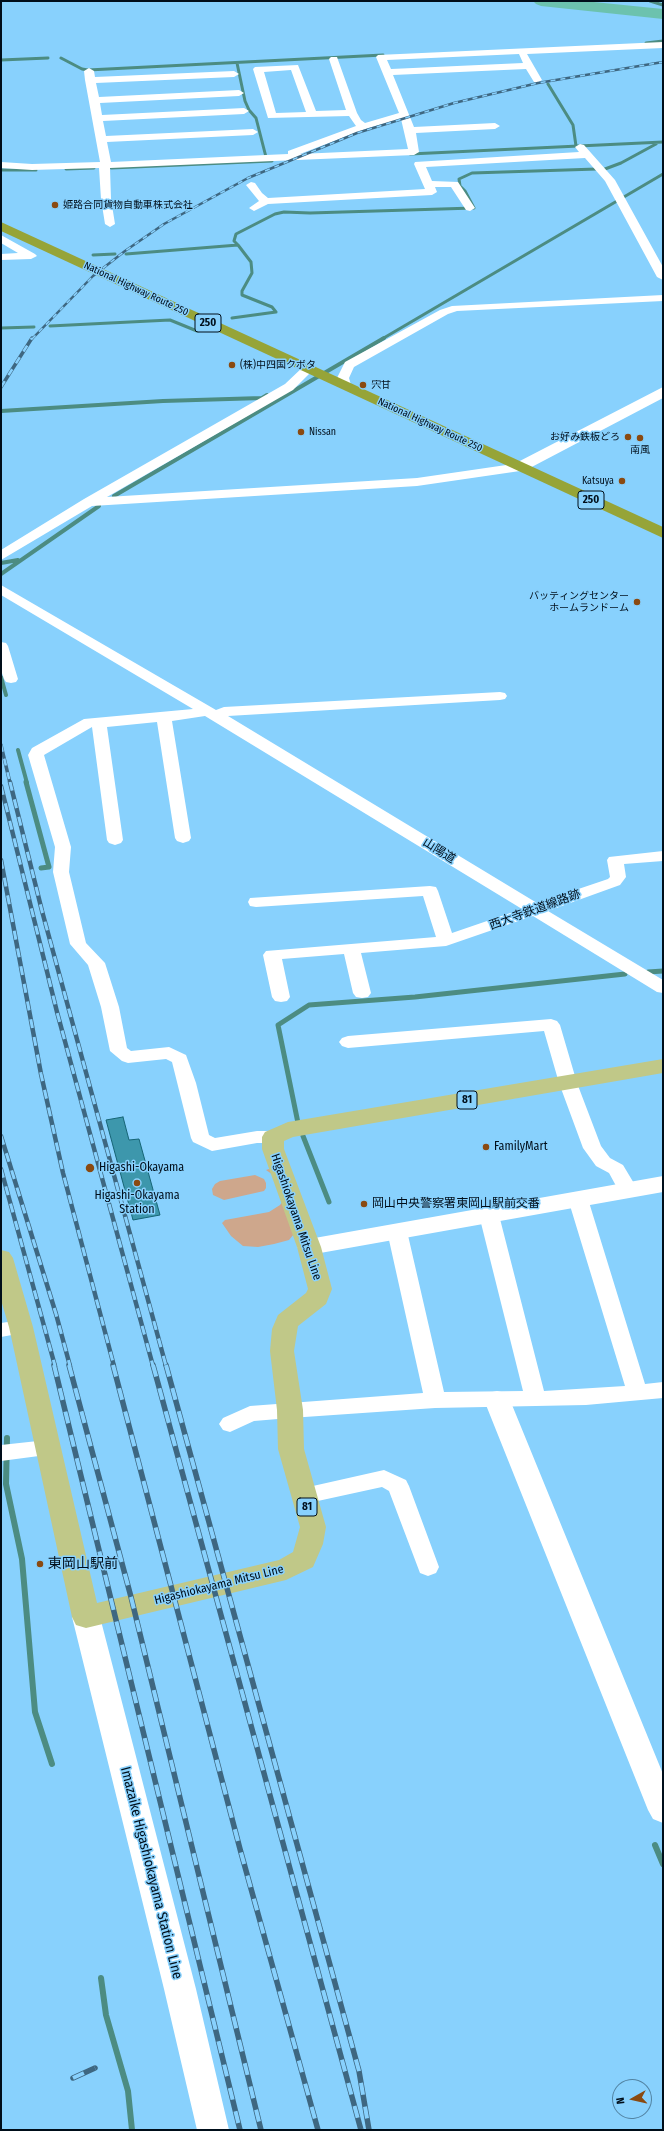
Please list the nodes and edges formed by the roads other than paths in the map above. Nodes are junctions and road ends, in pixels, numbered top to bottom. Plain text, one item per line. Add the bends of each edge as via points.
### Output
1 (663, 45) edge
2 (520, 51) junction
3 (334, 60) dead end
4 (529, 66) junction
5 (388, 72) junction
6 (536, 80) dead end
7 (239, 93) junction
8 (94, 100) junction
9 (244, 111) junction
10 (352, 113) junction
11 (312, 115) junction
12 (405, 115) junction
13 (96, 118) junction
14 (364, 126) junction
15 (495, 126) dead end
16 (410, 130) junction
17 (253, 132) junction
18 (101, 139) junction
19 (257, 143) dead end
20 (576, 145) dead end
21 (417, 155) junction
22 (587, 155) junction
23 (276, 158) junction
24 (1, 164) edge
25 (106, 165) junction
26 (251, 185) dead end
27 (430, 188) junction
28 (384, 195) junction
29 (328, 198) junction
30 (266, 201) junction
31 (439, 205) dead end
32 (254, 208) dead end
33 (332, 208) dead end
34 (389, 208) dead end
35 (470, 208) dead end
36 (110, 224) dead end
37 (1, 226) edge
38 (1, 238) edge
39 (1, 257) edge
40 (663, 277) edge
41 (663, 298) edge
42 (316, 372) junction
43 (345, 385) junction
44 (663, 392) edge
45 (520, 467) junction
46 (89, 502) junction
47 (663, 533) edge
48 (1, 556) edge
49 (1, 589) edge
50 (1, 646) edge
51 (11, 679) dead end
52 (500, 696) dead end
53 (210, 713) junction
54 (164, 717) junction
55 (99, 723) junction
56 (183, 838) dead end
57 (115, 840) dead end
58 (663, 856) edge
59 (256, 902) dead end
60 (536, 910) junction
61 (451, 940) junction
62 (352, 950) junction
63 (663, 988) edge
64 (362, 993) dead end
65 (280, 997) dead end
66 (348, 1042) dead end
67 (663, 1066) edge
68 (568, 1083) junction
69 (273, 1138) junction
70 (663, 1184) edge
71 (628, 1190) junction
72 (578, 1199) junction
73 (488, 1215) junction
74 (397, 1231) junction
75 (309, 1247) junction
76 (1, 1258) edge
77 (11, 1329) edge
78 (663, 1390) edge
79 (637, 1392) junction
80 (535, 1398) junction
81 (435, 1400) junction
82 (497, 1400) junction
83 (290, 1410) junction
84 (230, 1424) dead end
85 (47, 1448) junction
86 (1, 1453) edge
87 (304, 1496) junction
88 (428, 1567) dead end
89 (86, 1617) junction
90 (663, 1810) edge
91 (213, 2130) edge

1 - 2 street
2 - 4 street
2 - 5 street via 381,57
3 - 10 street
4 - 5 street
4 - 6 street
5 - 12 street
7 - 8 street
7 - 8 street via 233,69 90,76
7 - 9 street
8 - 13 street
9 - 13 street
9 - 17 street via 251,118
10 - 11 street
10 - 14 street via 357,122
11 - 11 street via 272,116 258,69 295,67
12 - 14 street
12 - 16 street
13 - 18 street
14 - 23 street
15 - 16 street
16 - 21 street
17 - 18 street
17 - 19 street
18 - 25 street
20 - 22 street
21 - 22 street
21 - 23 street
21 - 27 street
22 - 40 street via 610,180
23 - 25 street
24 - 25 street via 32,167
25 - 36 street via 105,192
26 - 30 street
27 - 28 street
27 - 31 street
27 - 35 street via 454,184
28 - 29 street
28 - 34 street
29 - 30 street
29 - 33 street
30 - 32 street
37 - 42 highway, National Highway Route 250 / 250
38 - 39 street via 31,256
41 - 43 street via 456,308 444,312 349,366 343,378
42 - 43 highway, National Highway Route 250 / 250
42 - 46 street
43 - 45 highway, National Highway Route 250 / 250
44 - 45 street
45 - 46 street via 417,482
45 - 47 highway, National Highway Route 250 / 250
46 - 48 street
49 - 53 street, 山陽道
50 - 51 street
52 - 53 street
53 - 54 street
53 - 60 street, 山陽道
54 - 55 street
54 - 56 street
55 - 57 street
55 - 69 street via 89,722 37,751 36,755 63,847 61,872 78,944 96,963 110,1007 119,1051 128,1057 169,1053 180,1059 200,1138 212,1145 257,1137
58 - 60 street, 西大寺鉄道線路跡 via 615,860 618,877 614,882
59 - 61 street via 430,892
60 - 61 street, 西大寺鉄道線路跡
60 - 63 street, 山陽道
61 - 62 street, 西大寺鉄道線路跡
62 - 64 street
62 - 65 street, 西大寺鉄道線路跡 via 272,955
66 - 68 street via 551,1025
67 - 68 main road, Higashiokayama Mitsu Line / 81
68 - 69 main road, Higashiokayama Mitsu Line / 81 via 288,1130
68 - 71 street via 592,1148 603,1162 616,1169
69 - 75 main road, Higashiokayama Mitsu Line / 81 via 273,1149
70 - 71 street
71 - 72 street
72 - 73 street
72 - 79 street
73 - 74 street
73 - 80 street
74 - 75 street
74 - 81 street
75 - 83 main road, Higashiokayama Mitsu Line / 81 via 320,1289 317,1298 287,1320 284,1329 282,1351
76 - 77 main road
77 - 85 main road
78 - 79 street
79 - 80 street
80 - 82 street
81 - 82 street
81 - 83 street
82 - 90 street
83 - 84 street via 250,1414
83 - 87 main road, Higashiokayama Mitsu Line / 81 via 291,1449
85 - 86 street
85 - 89 main road
87 - 88 street via 384,1478 398,1486
87 - 89 main road, Higashiokayama Mitsu Line / 81 via 312,1526 310,1544 303,1559 286,1569
89 - 91 street, Imazaike Higashiokayama Station Line

